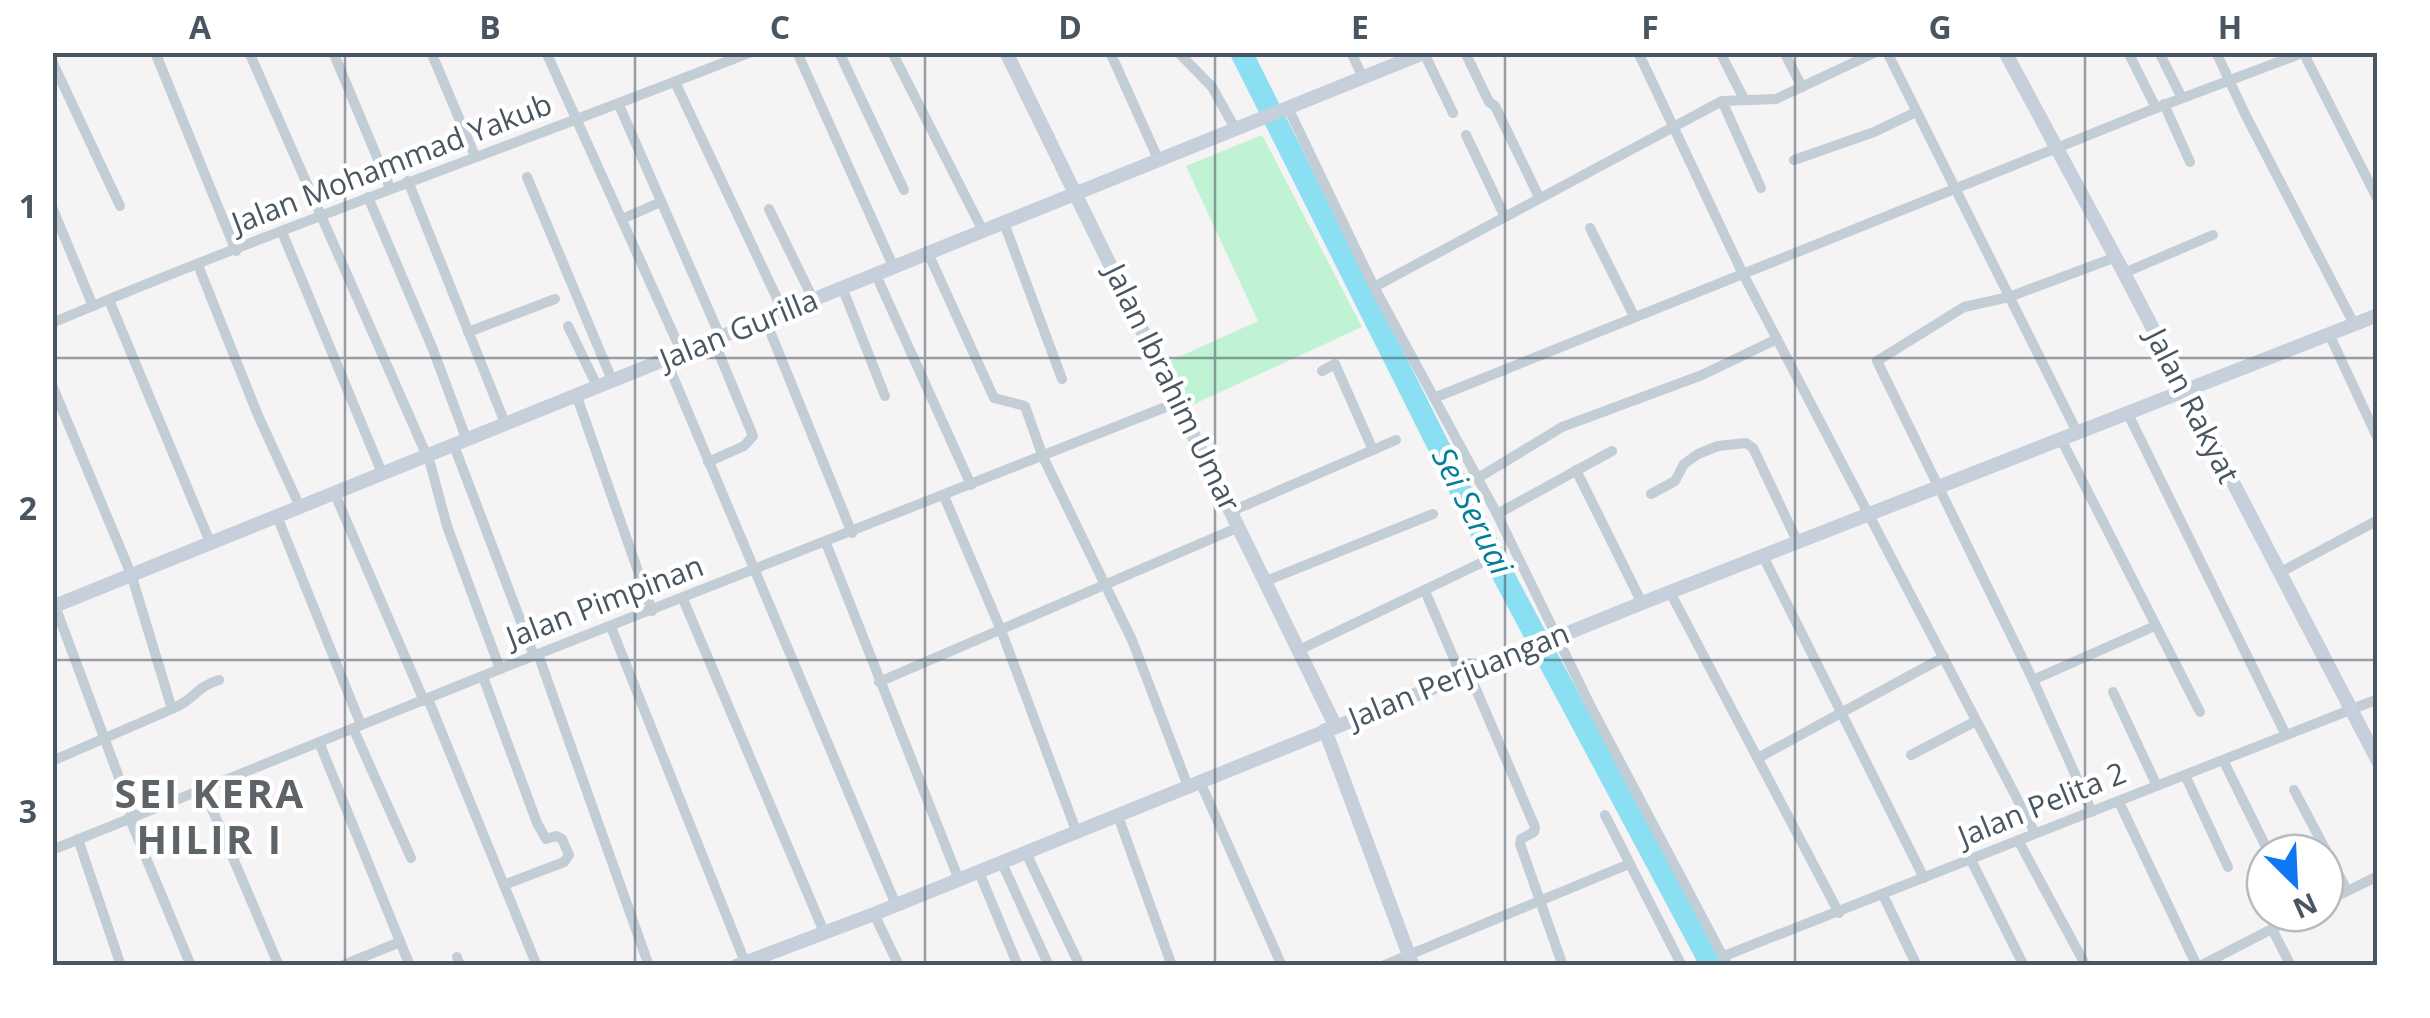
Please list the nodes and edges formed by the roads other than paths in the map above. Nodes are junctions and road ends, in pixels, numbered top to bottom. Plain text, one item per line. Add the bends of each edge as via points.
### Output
1 (154, 52) edge
2 (249, 52) edge
3 (333, 52) edge
4 (431, 52) edge
5 (546, 52) edge
6 (750, 52) edge
7 (796, 52) edge
8 (839, 52) edge
9 (892, 52) edge
10 (1006, 52) edge
11 (1110, 52) edge
12 (1178, 52) edge
13 (1351, 52) edge
14 (1464, 52) edge
15 (1638, 52) edge
16 (1720, 52) edge
17 (1784, 52) edge
18 (1876, 52) edge
19 (1887, 52) edge
20 (2006, 52) edge
21 (2128, 52) edge
22 (2159, 52) edge
23 (2216, 52) edge
24 (1424, 53) edge
25 (2304, 53) edge
26 (52, 60) edge
27 (1363, 78) junction
28 (2231, 81) junction
29 (675, 82) junction
30 (1802, 87) junction
31 (2182, 98) junction
32 (1744, 99) junction
33 (1722, 101) junction
34 (618, 105) junction
35 (2160, 106) junction
36 (1284, 110) junction
37 (1916, 112) junction
38 (1453, 113) dead end
39 (578, 120) junction
40 (1243, 127) junction
41 (1672, 127) junction
42 (1466, 135) dead end
43 (2056, 148) junction
44 (475, 156) junction
45 (1159, 160) junction
46 (1794, 160) dead end
47 (2190, 162) dead end
48 (526, 176) dead end
49 (408, 181) junction
50 (390, 188) junction
51 (1761, 188) dead end
52 (904, 190) dead end
53 (1953, 190) junction
54 (1076, 196) junction
55 (368, 197) junction
56 (1539, 197) junction
57 (2378, 200) edge
58 (661, 202) junction
59 (120, 206) dead end
60 (52, 207) edge
61 (769, 209) dead end
62 (1504, 216) junction
63 (320, 218) junction
64 (622, 218) junction
65 (1004, 223) junction
66 (1590, 228) dead end
67 (282, 232) junction
68 (983, 232) junction
69 (2213, 235) dead end
70 (236, 251) junction
71 (928, 254) junction
72 (2116, 258) junction
73 (198, 265) junction
74 (894, 268) junction
75 (1742, 272) junction
76 (2124, 273) junction
77 (876, 275) junction
78 (842, 287) junction
79 (1374, 287) junction
80 (2009, 297) junction
81 (555, 299) dead end
82 (813, 299) junction
83 (109, 300) junction
84 (93, 306) junction
85 (784, 312) junction
86 (2378, 314) edge
87 (1634, 316) junction
88 (765, 319) junction
89 (52, 323) edge
90 (2354, 324) junction
91 (568, 326) dead end
92 (468, 332) junction
93 (2329, 334) junction
94 (717, 338) junction
95 (1777, 339) junction
96 (682, 353) junction
97 (666, 360) junction
98 (1322, 371) dead end
99 (1062, 379) dead end
100 (612, 380) junction
101 (52, 385) edge
102 (596, 386) junction
103 (2184, 390) junction
104 (576, 394) junction
105 (885, 396) dead end
106 (1434, 398) junction
107 (1176, 403) junction
108 (2128, 412) junction
109 (505, 422) junction
110 (2077, 432) junction
111 (2061, 438) junction
112 (2378, 439) edge
113 (1396, 440) dead end
114 (460, 441) junction
115 (1373, 450) junction
116 (1612, 452) dead end
117 (426, 455) junction
118 (1044, 457) junction
119 (708, 462) junction
120 (1576, 470) junction
121 (382, 472) junction
122 (1478, 478) junction
123 (971, 485) junction
124 (1938, 487) junction
125 (334, 492) junction
126 (1652, 494) dead end
127 (944, 496) junction
128 (300, 506) junction
129 (1232, 512) junction
130 (1433, 514) dead end
131 (1496, 514) junction
132 (276, 516) junction
133 (1866, 516) junction
134 (2378, 520) edge
135 (1239, 526) junction
136 (852, 532) junction
137 (210, 542) junction
138 (826, 543) junction
139 (1798, 543) junction
140 (1763, 556) junction
141 (1480, 563) dead end
142 (753, 572) junction
143 (2279, 573) junction
144 (131, 574) junction
145 (1266, 582) junction
146 (1106, 586) junction
147 (1426, 591) junction
148 (1670, 592) junction
149 (683, 599) junction
150 (1642, 603) junction
151 (54, 607) edge
152 (652, 612) junction
153 (2155, 626) junction
154 (611, 627) junction
155 (1002, 630) junction
156 (1557, 637) junction
157 (1300, 650) junction
158 (536, 655) junction
159 (1944, 657) junction
160 (500, 669) junction
161 (1465, 674) junction
162 (482, 677) junction
163 (219, 680) dead end
164 (2033, 680) junction
165 (879, 682) junction
166 (2114, 692) dead end
167 (2378, 698) edge
168 (426, 700) junction
169 (2352, 708) junction
170 (172, 709) junction
171 (1841, 712) junction
172 (2200, 712) dead end
173 (1976, 721) junction
174 (357, 726) junction
175 (1330, 728) junction
176 (2286, 735) junction
177 (106, 741) junction
178 (319, 742) junction
179 (1911, 755) dead end
180 (1758, 758) junction
181 (2222, 760) junction
182 (52, 761) edge
183 (2378, 761) edge
184 (2184, 775) junction
185 (1195, 786) junction
186 (2157, 786) junction
187 (204, 790) junction
188 (2294, 790) dead end
189 (2120, 802) junction
190 (2092, 812) junction
191 (131, 816) junction
192 (1118, 816) junction
193 (1606, 816) dead end
194 (1077, 833) junction
195 (2035, 833) junction
196 (2259, 833) edge
197 (78, 839) junction
198 (2018, 840) junction
199 (52, 850) edge
200 (1026, 853) junction
201 (412, 858) dead end
202 (1972, 860) junction
203 (1002, 863) junction
204 (1629, 864) junction
205 (2228, 867) dead end
206 (979, 872) junction
207 (2378, 876) edge
208 (1924, 878) junction
209 (958, 880) junction
210 (504, 886) junction
211 (2347, 890) joint
212 (1882, 895) junction
213 (1542, 900) junction
214 (896, 906) junction
215 (1839, 913) junction
216 (874, 914) junction
217 (824, 932) junction
218 (2264, 933) edge
219 (2274, 933) edge
220 (400, 942) junction
221 (1411, 960) edge
222 (1726, 961) edge
223 (1681, 963) edge
224 (741, 964) edge
225 (122, 966) edge
226 (190, 966) edge
227 (279, 966) edge
228 (342, 966) edge
229 (410, 966) edge
230 (537, 966) edge
231 (649, 966) edge
232 (899, 966) edge
233 (1018, 966) edge
234 (1049, 966) edge
235 (1080, 966) edge
236 (1172, 966) edge
237 (1282, 966) edge
238 (1382, 966) edge
239 (1563, 966) edge
240 (1666, 966) edge
241 (1917, 966) edge
242 (2024, 966) edge
243 (2086, 966) edge
244 (2199, 966) edge
245 (2291, 966) edge

1 - 70 street
2 - 63 street
3 - 50 street
4 - 44 street
5 - 39 street
6 - 29 street, Jalan Mohammad Yakub
7 - 74 street
8 - 52 street
9 - 68 street
10 - 54 street, Jalan Ibrahim Umar
11 - 45 street
12 - 40 street
13 - 27 street
14 - 56 street
15 - 41 street
16 - 32 street
17 - 30 street
18 - 30 street
19 - 37 street
20 - 43 street, Jalan Rakyat
21 - 35 street
22 - 31 street
23 - 28 street
24 - 27 street, Jalan Gurilla
24 - 38 street
25 - 28 street
25 - 57 street
26 - 59 street
27 - 36 street, Jalan Gurilla
28 - 31 street
28 - 90 street
29 - 34 street, Jalan Mohammad Yakub
29 - 85 street
30 - 32 street via 1776,99
31 - 35 street
32 - 33 street
33 - 41 street
33 - 51 street
34 - 39 street, Jalan Mohammad Yakub
34 - 58 street
35 - 43 street
35 - 47 street
36 - 40 street, Jalan Gurilla
36 - 79 street
37 - 46 street
37 - 53 street
39 - 44 street, Jalan Mohammad Yakub
39 - 64 street
40 - 45 street, Jalan Gurilla
41 - 56 street
41 - 75 street
42 - 62 street
43 - 53 street
43 - 72 street, Jalan Rakyat
44 - 49 street, Jalan Mohammad Yakub
45 - 54 street, Jalan Gurilla
48 - 100 street
49 - 50 street, Jalan Mohammad Yakub
49 - 92 street
50 - 55 street, Jalan Mohammad Yakub
53 - 75 street
53 - 80 street
54 - 65 street, Jalan Gurilla
54 - 107 street, Jalan Ibrahim Umar
55 - 63 street, Jalan Mohammad Yakub
55 - 114 street via 445,378
56 - 62 street
58 - 64 street
58 - 94 street
60 - 84 street
61 - 82 street
62 - 79 street
63 - 67 street, Jalan Mohammad Yakub
63 - 117 street
64 - 96 street
65 - 68 street, Jalan Gurilla
65 - 99 street
66 - 87 street
67 - 70 street, Jalan Mohammad Yakub
67 - 121 street
68 - 71 street, Jalan Gurilla
69 - 76 street
70 - 73 street, Jalan Mohammad Yakub
71 - 74 street, Jalan Gurilla
71 - 118 street via 994,398 1025,406
72 - 76 street, Jalan Rakyat
72 - 80 street
73 - 83 street, Jalan Mohammad Yakub
73 - 128 street
74 - 77 street, Jalan Gurilla
75 - 87 street
75 - 95 street
76 - 103 street, Jalan Rakyat
77 - 78 street, Jalan Gurilla
77 - 123 street
78 - 82 street, Jalan Gurilla
78 - 105 street
79 - 106 street
80 - 110 street
80 - 124 street via 1964,307 1877,361
81 - 92 street
82 - 85 street, Jalan Gurilla
83 - 84 street, Jalan Mohammad Yakub
83 - 137 street
84 - 89 street, Jalan Mohammad Yakub
85 - 88 street, Jalan Gurilla
86 - 90 street, Jalan Perjuangan
87 - 106 street
88 - 94 street, Jalan Gurilla
88 - 136 street
90 - 93 street, Jalan Perjuangan
91 - 102 street
92 - 109 street
93 - 103 street, Jalan Perjuangan
93 - 112 street
94 - 96 street, Jalan Gurilla
94 - 119 street via 753,436
95 - 122 street via 1562,427
95 - 133 street
96 - 97 street, Jalan Gurilla
97 - 100 street, Jalan Gurilla
97 - 119 street
98 - 115 street via 1335,364
100 - 102 street, Jalan Gurilla
101 - 144 street
102 - 104 street, Jalan Gurilla
103 - 108 street, Jalan Perjuangan
103 - 143 street, Jalan Rakyat
104 - 109 street, Jalan Gurilla
104 - 152 street
106 - 122 street
107 - 118 street, Jalan Pimpinan
107 - 129 street, Jalan Ibrahim Umar
108 - 110 street, Jalan Perjuangan
108 - 176 street
109 - 114 street, Jalan Gurilla
110 - 111 street, Jalan Perjuangan
111 - 124 street, Jalan Perjuangan
111 - 153 street
113 - 115 street
114 - 117 street, Jalan Gurilla
114 - 158 street
115 - 129 street
116 - 120 street
117 - 121 street, Jalan Gurilla
117 - 160 street
118 - 123 street, Jalan Pimpinan
118 - 146 street
119 - 142 street
120 - 131 street
120 - 150 street
121 - 125 street, Jalan Gurilla
122 - 131 street
123 - 127 street, Jalan Pimpinan
124 - 133 street, Jalan Perjuangan
124 - 164 street
125 - 128 street, Jalan Gurilla
125 - 168 street
126 - 139 street via 1698,454 1746,443
127 - 136 street, Jalan Pimpinan
127 - 155 street
128 - 132 street, Jalan Gurilla
129 - 135 street, Jalan Ibrahim Umar
130 - 145 street
131 - 156 street
132 - 137 street, Jalan Gurilla
132 - 174 street
133 - 139 street, Jalan Perjuangan
133 - 159 street
134 - 143 street
135 - 145 street, Jalan Ibrahim Umar
135 - 146 street
136 - 138 street, Jalan Pimpinan
137 - 144 street, Jalan Gurilla
138 - 142 street, Jalan Pimpinan
138 - 165 street
139 - 140 street, Jalan Perjuangan
140 - 148 street, Jalan Perjuangan
140 - 171 street
141 - 147 street
142 - 149 street, Jalan Pimpinan
142 - 214 street
143 - 169 street, Jalan Rakyat
144 - 151 street, Jalan Gurilla
144 - 170 street
145 - 157 street, Jalan Ibrahim Umar
146 - 155 street
146 - 185 street
147 - 157 street
147 - 161 street
148 - 150 street, Jalan Perjuangan
148 - 180 street
149 - 152 street, Jalan Pimpinan
149 - 217 street
150 - 156 street, Jalan Perjuangan
151 - 177 street
152 - 154 street, Jalan Pimpinan
153 - 164 street
153 - 172 street
154 - 158 street, Jalan Pimpinan
154 - 224 street
155 - 165 street
155 - 194 street
156 - 161 street, Jalan Perjuangan
156 - 222 street
157 - 175 street, Jalan Ibrahim Umar
158 - 160 street, Jalan Pimpinan
158 - 231 street
159 - 171 street
159 - 173 street
160 - 162 street, Jalan Pimpinan
161 - 175 street, Jalan Perjuangan
161 - 213 street via 1535,827 1520,842
162 - 168 street, Jalan Pimpinan
162 - 210 street via 536,823 546,839 560,836 569,855
163 - 170 street
164 - 190 street
165 - 209 street
166 - 186 street
167 - 169 street, Jalan Pelita 2
168 - 174 street, Jalan Pimpinan
168 - 210 street
169 - 176 street, Jalan Pelita 2
169 - 183 street, Jalan Rakyat
170 - 177 street
171 - 180 street
171 - 208 street
173 - 179 street
173 - 195 street
174 - 178 street, Jalan Pimpinan
174 - 201 street
175 - 185 street, Jalan Perjuangan
175 - 221 street, Jalan Ibrahim Umar
176 - 181 street, Jalan Pelita 2
177 - 182 street
177 - 191 street
178 - 187 street, Jalan Pimpinan
178 - 220 street
180 - 215 street
181 - 184 street, Jalan Pelita 2
181 - 196 street
184 - 186 street, Jalan Pelita 2
184 - 205 street
185 - 192 street, Jalan Perjuangan
185 - 237 street
186 - 189 street, Jalan Pelita 2
187 - 191 street, Jalan Pimpinan
187 - 227 street
188 - 211 street
189 - 190 street, Jalan Pelita 2
189 - 244 street
190 - 195 street, Jalan Pelita 2
191 - 197 street, Jalan Pimpinan
191 - 226 street
192 - 194 street, Jalan Perjuangan
192 - 236 street
193 - 204 street
194 - 200 street, Jalan Perjuangan
195 - 198 street, Jalan Pelita 2
197 - 199 street, Jalan Pimpinan
197 - 225 street
198 - 202 street, Jalan Pelita 2
198 - 243 street
200 - 203 street, Jalan Perjuangan
200 - 235 street
202 - 208 street, Jalan Pelita 2
202 - 242 street
203 - 206 street, Jalan Perjuangan
203 - 234 street
204 - 213 street
204 - 223 street
206 - 209 street, Jalan Perjuangan
206 - 233 street
207 - 211 street
208 - 212 street, Jalan Pelita 2
209 - 214 street, Jalan Perjuangan
210 - 230 street
212 - 215 street, Jalan Pelita 2
212 - 241 street
213 - 221 street
213 - 239 street
214 - 216 street, Jalan Perjuangan
215 - 222 street, Jalan Pelita 2
216 - 217 street, Jalan Perjuangan
216 - 232 street
217 - 224 street, Jalan Perjuangan
218 - 244 street
219 - 245 street
220 - 228 street
220 - 229 street
221 - 238 street
223 - 240 street

